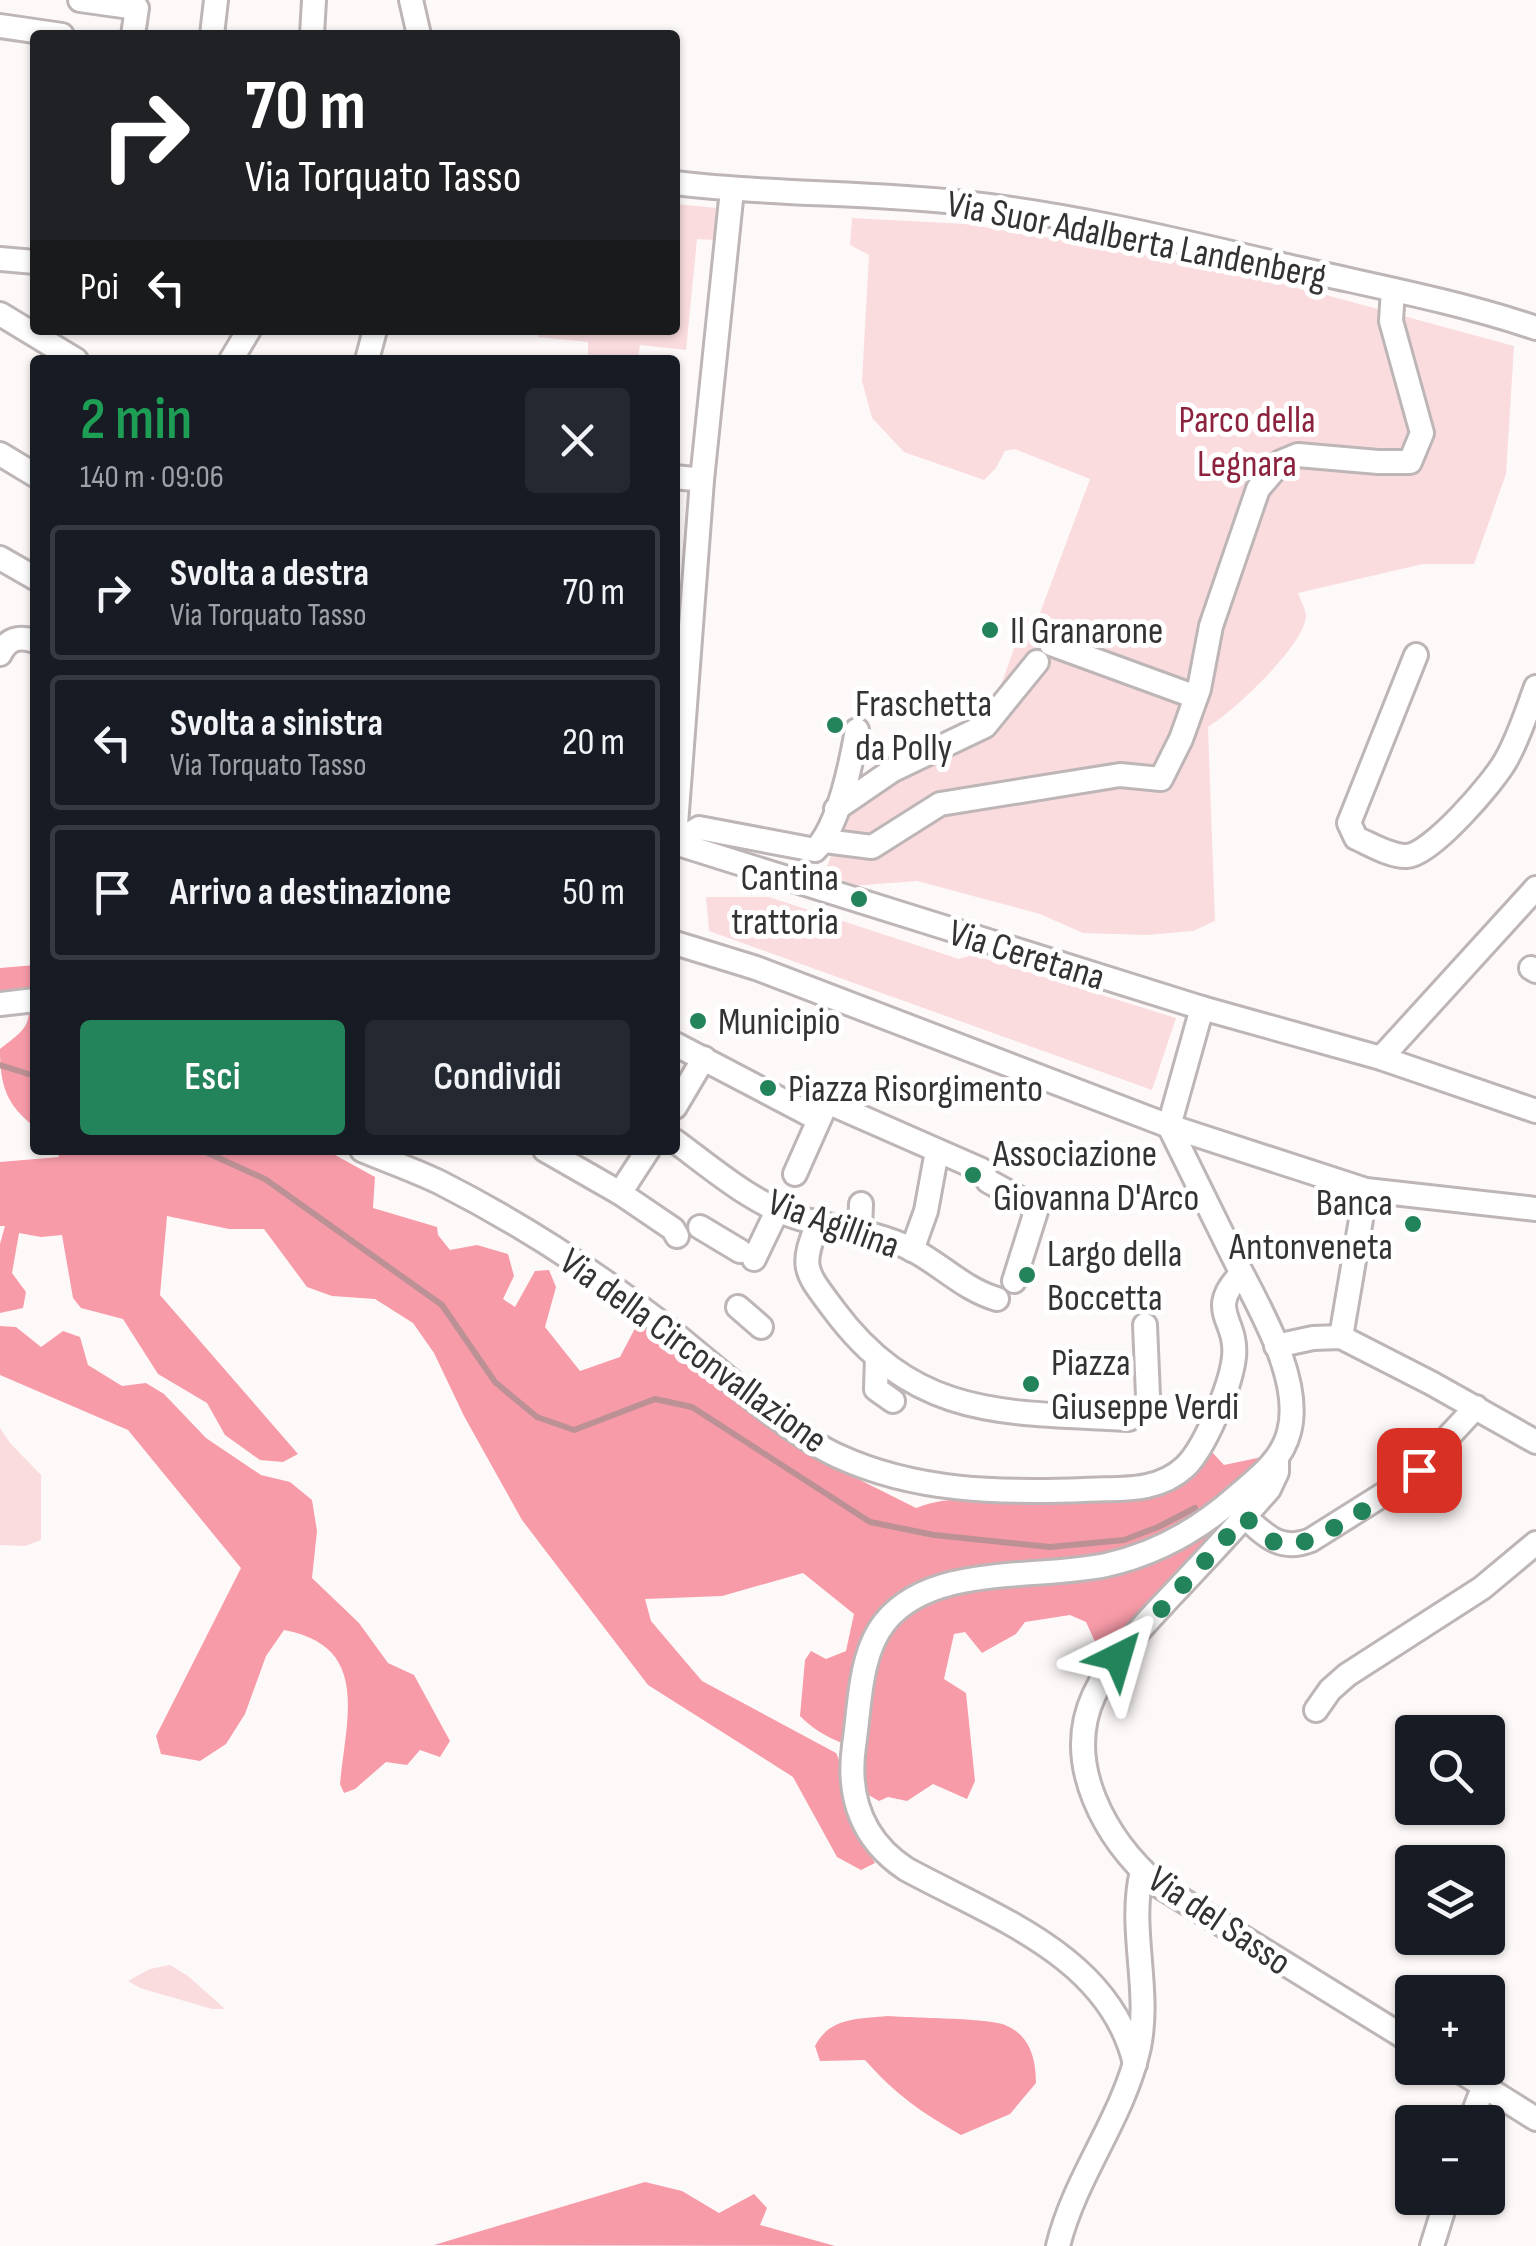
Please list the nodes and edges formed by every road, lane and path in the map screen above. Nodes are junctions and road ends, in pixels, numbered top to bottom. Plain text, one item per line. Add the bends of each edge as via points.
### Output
1 (66, 0) edge
2 (216, 0) edge
3 (314, 0) edge
4 (412, 0) edge
5 (91, 1) edge
6 (0, 26) edge
7 (30, 30) edge
8 (63, 30) edge
9 (134, 30) edge
10 (213, 30) edge
11 (312, 30) edge
12 (418, 30) edge
13 (680, 184) edge
14 (732, 190) junction
15 (0, 259) edge
16 (30, 262) edge
17 (1393, 290) junction
18 (0, 314) edge
19 (1536, 328) edge
20 (30, 332) edge
21 (35, 335) edge
22 (68, 355) edge
23 (0, 454) edge
24 (30, 472) edge
25 (680, 478) edge
26 (702, 480) junction
27 (0, 558) edge
28 (30, 575) edge
29 (30, 640) edge
30 (0, 654) edge
31 (1416, 655) dead end
32 (682, 660) edge
33 (1536, 687) edge
34 (1196, 696) junction
35 (680, 712) edge
36 (857, 730) dead end
37 (836, 809) junction
38 (680, 838) edge
39 (825, 841) junction
40 (680, 843) edge
41 (1536, 888) edge
42 (680, 945) edge
43 (30, 1001) edge
44 (0, 1004) edge
45 (1202, 1008) junction
46 (680, 1049) edge
47 (1381, 1058) junction
48 (698, 1068) junction
49 (680, 1098) edge
50 (1536, 1111) edge
51 (818, 1119) junction
52 (1169, 1126) junction
53 (680, 1146) edge
54 (937, 1151) junction
55 (374, 1155) edge
56 (645, 1155) edge
57 (580, 1158) edge
58 (795, 1174) dead end
59 (1366, 1190) junction
60 (620, 1193) junction
61 (861, 1204) dead end
62 (778, 1210) junction
63 (1536, 1210) edge
64 (820, 1221) junction
65 (860, 1230) junction
66 (912, 1250) junction
67 (1242, 1274) junction
68 (1014, 1281) dead end
69 (997, 1299) dead end
70 (738, 1307) dead end
71 (1144, 1325) dead end
72 (761, 1328) dead end
73 (1341, 1337) junction
74 (1276, 1346) junction
75 (877, 1357) junction
76 (893, 1401) dead end
77 (1476, 1407) junction
78 (1536, 1442) edge
79 (1277, 1460) junction
80 (1245, 1517) junction
81 (1536, 1542) edge
82 (1316, 1710) dead end
83 (1142, 1871) junction
84 (1395, 2032) edge
85 (1135, 2064) junction
86 (1484, 2085) joint
87 (1476, 2105) edge
88 (1536, 2119) edge
89 (1442, 2215) edge
90 (1058, 2246) edge
91 (1432, 2246) edge

1 - 8 street
2 - 10 street
3 - 11 street
4 - 12 street
5 - 9 street via 137,8
6 - 7 street
13 - 14 street, Via Suor Adalberta Landenberg
14 - 17 street, Via Suor Adalberta Landenberg via 998,207 1123,228
14 - 26 street
15 - 16 street
17 - 19 street, Via Suor Adalberta Landenberg
17 - 34 street via 1391,322 1422,433 1410,462 1298,455 1280,462 1258,489 1211,626
18 - 20 street
21 - 22 street
23 - 24 street
25 - 26 street
26 - 32 street
27 - 28 street
29 - 30 street via 17,638
31 - 33 street via 1349,823 1356,838 1398,855 1428,847 1490,783
32 - 35 street
34 - 37 street via 1044,653 985,726 893,770
34 - 39 street via 1161,779 1120,775 940,804 872,847
36 - 37 street
37 - 39 street
38 - 39 street via 698,828 815,850
40 - 45 street, Via Ceretana
41 - 47 street
42 - 52 street
43 - 44 street
45 - 47 street, Via Ceretana
45 - 52 street
46 - 48 street
47 - 50 street, Via Ceretana
48 - 49 street
48 - 51 street
51 - 54 street
51 - 58 street
52 - 59 street
52 - 67 street, Via del Sasso
53 - 62 street, Via Agillina via 727,1188
54 - 66 street
54 - 68 street via 982,1170 988,1181 1037,1208
55 - 67 street, Via della Circonvallazione via 549,1243 828,1451 949,1487 1146,1487 1174,1476 1205,1436 1230,1376 1234,1352 1223,1302
56 - 60 street
57 - 60 street
59 - 63 street
59 - 73 street
60 - 62 street via 673,1229 695,1230 747,1255
61 - 65 street
62 - 64 street, Via Agillina
64 - 65 street, Via Agillina
64 - 75 street via 807,1267 844,1323
65 - 66 street, Via Agillina
66 - 69 street, Via Agillina
67 - 74 street, Via del Sasso
70 - 72 street
71 - 75 street via 1148,1396 1130,1419 964,1404 918,1386
73 - 74 street
73 - 77 street
74 - 79 street, Via del Sasso via 1292,1408
75 - 76 street via 876,1388
77 - 78 street
77 - 80 street via 1411,1478 1311,1540 1280,1544
79 - 80 street, Via del Sasso via 1272,1485
79 - 85 street via 1194,1529 1138,1556 928,1590 887,1620 867,1663 851,1782 871,1838 906,1869 1070,1961 1112,2006
80 - 83 street, Via del Sasso via 1130,1641 1088,1711 1084,1748 1092,1793 1116,1840
81 - 82 street via 1482,1588 1348,1675
83 - 84 street, Via del Sasso via 1183,1903
83 - 85 street via 1143,2012
85 - 90 street via 1072,2199
86 - 87 street
86 - 88 street
89 - 91 street

